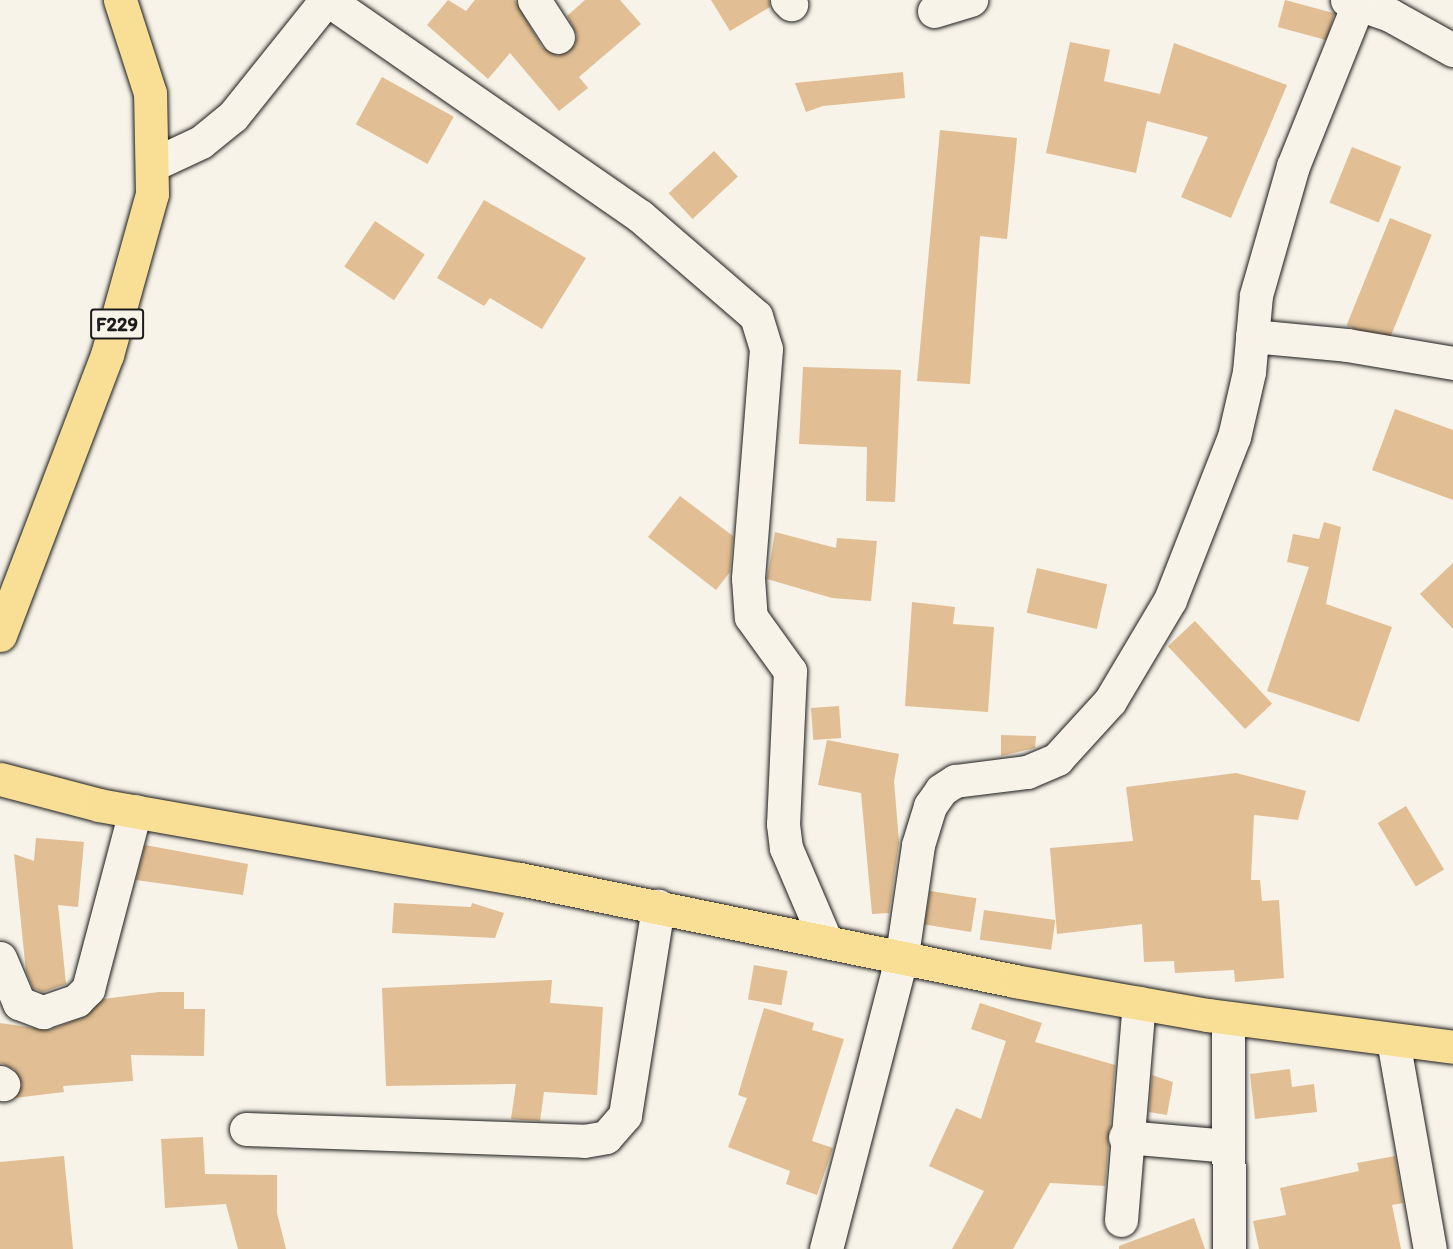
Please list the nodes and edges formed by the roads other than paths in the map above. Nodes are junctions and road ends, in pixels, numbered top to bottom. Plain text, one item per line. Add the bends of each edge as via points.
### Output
1 (120, 0) edge
2 (327, 0) edge
3 (534, 0) edge
4 (971, 0) edge
5 (1352, 2) edge
6 (934, 10) dead end
7 (558, 37) dead end
8 (1453, 50) edge
9 (154, 164) junction
10 (1252, 336) junction
11 (1453, 363) edge
12 (0, 635) edge
13 (0, 779) edge
14 (135, 811) junction
15 (658, 906) junction
16 (825, 939) junction
17 (902, 955) junction
18 (0, 958) edge
19 (1139, 1003) junction
20 (1228, 1018) junction
21 (1393, 1040) junction
22 (1453, 1047) edge
23 (246, 1129) dead end
24 (1125, 1137) junction
25 (1228, 1146) junction
26 (1121, 1220) dead end
27 (826, 1249) edge
28 (1229, 1249) edge
29 (1430, 1249) edge

1 - 9 main road, F229 via 150,93
2 - 9 street via 233,116 201,142
2 - 16 street via 640,216 756,316 766,348 748,578 751,616 790,672 783,824 786,848
3 - 7 street
4 - 6 street
5 - 8 street via 1390,15
5 - 10 street via 1293,166 1256,295
9 - 12 main road, F229 via 137,259 107,355
10 - 11 street via 1347,345
10 - 17 street via 1234,437 1170,600 1110,701 1057,759 1041,769 955,781 941,790 930,806 918,845
13 - 14 main road
14 - 15 main road
14 - 18 street via 88,989 77,1000 43,1012 19,1003
15 - 16 main road
15 - 23 street via 625,1115 606,1137 584,1141
16 - 17 main road
17 - 19 main road
17 - 27 street
19 - 20 main road
19 - 24 street
20 - 21 main road
20 - 25 street
21 - 22 main road
21 - 29 street
24 - 25 street
24 - 26 street
25 - 28 street

